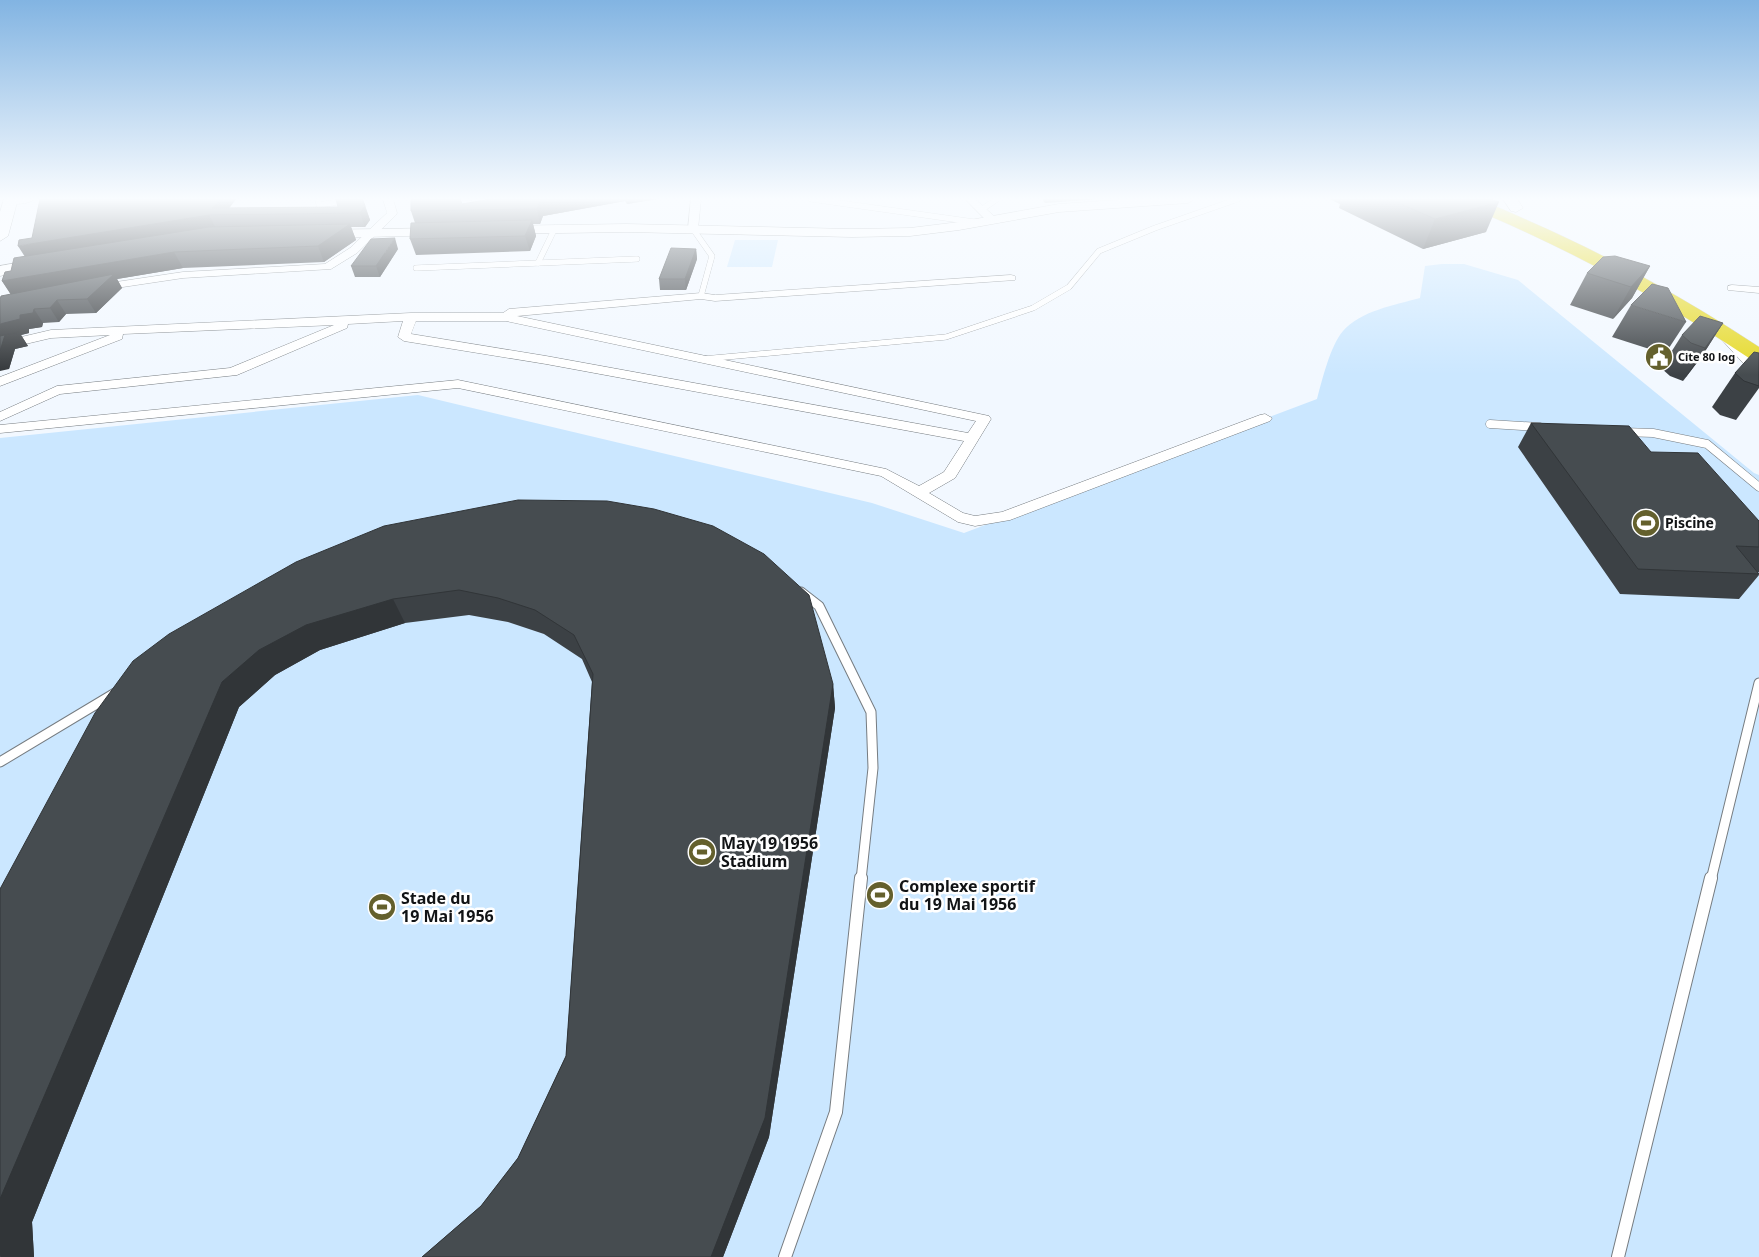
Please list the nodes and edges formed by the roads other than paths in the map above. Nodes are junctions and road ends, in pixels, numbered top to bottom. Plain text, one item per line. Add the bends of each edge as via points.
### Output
1 (344, 258) edge
2 (541, 258) edge
3 (712, 258) edge
4 (1093, 258) edge
5 (1596, 258) edge
6 (1616, 258) edge
7 (637, 259) dead end
8 (57, 261) edge
9 (538, 263) junction
10 (416, 268) dead end
11 (0, 271) edge
12 (1011, 278) dead end
13 (1732, 288) dead end
14 (82, 290) edge
15 (1759, 290) edge
16 (702, 296) junction
17 (411, 317) junction
18 (507, 317) junction
19 (356, 320) junction
20 (1719, 329) junction
21 (132, 330) junction
22 (1759, 340) edge
23 (0, 346) edge
24 (1759, 356) edge
25 (703, 359) junction
26 (1759, 372) edge
27 (0, 382) edge
28 (0, 417) edge
29 (1265, 418) dead end
30 (1490, 424) dead end
31 (0, 428) edge
32 (1548, 428) edge
33 (1614, 431) edge
34 (972, 438) junction
35 (1759, 487) edge
36 (918, 493) junction
37 (789, 583) edge
38 (1759, 683) edge
39 (121, 690) edge
40 (0, 762) edge
41 (784, 1257) edge
42 (1618, 1257) edge

1 - 14 street via 327,266 183,275
2 - 9 lane
3 - 16 lane
4 - 25 lane via 1069,287 1033,308 946,337
5 - 20 highway
6 - 22 highway via 1651,274
7 - 9 lane
8 - 11 main road
9 - 10 lane
12 - 16 street via 715,298
13 - 15 street
16 - 18 street via 509,313
17 - 18 street
17 - 19 street
17 - 34 street via 404,337
18 - 25 street
19 - 21 street
19 - 28 street via 232,372 57,390
20 - 24 highway
20 - 26 street
21 - 23 street via 50,334
21 - 27 street
25 - 34 street via 984,419
29 - 36 street via 1005,517 975,521 958,517
30 - 32 lane
31 - 36 street via 458,384 886,473
33 - 35 lane via 1653,433 1707,444
34 - 36 street via 950,475
37 - 41 lane via 819,606 852,670 871,712 873,768 836,1112
38 - 42 lane
39 - 40 lane

